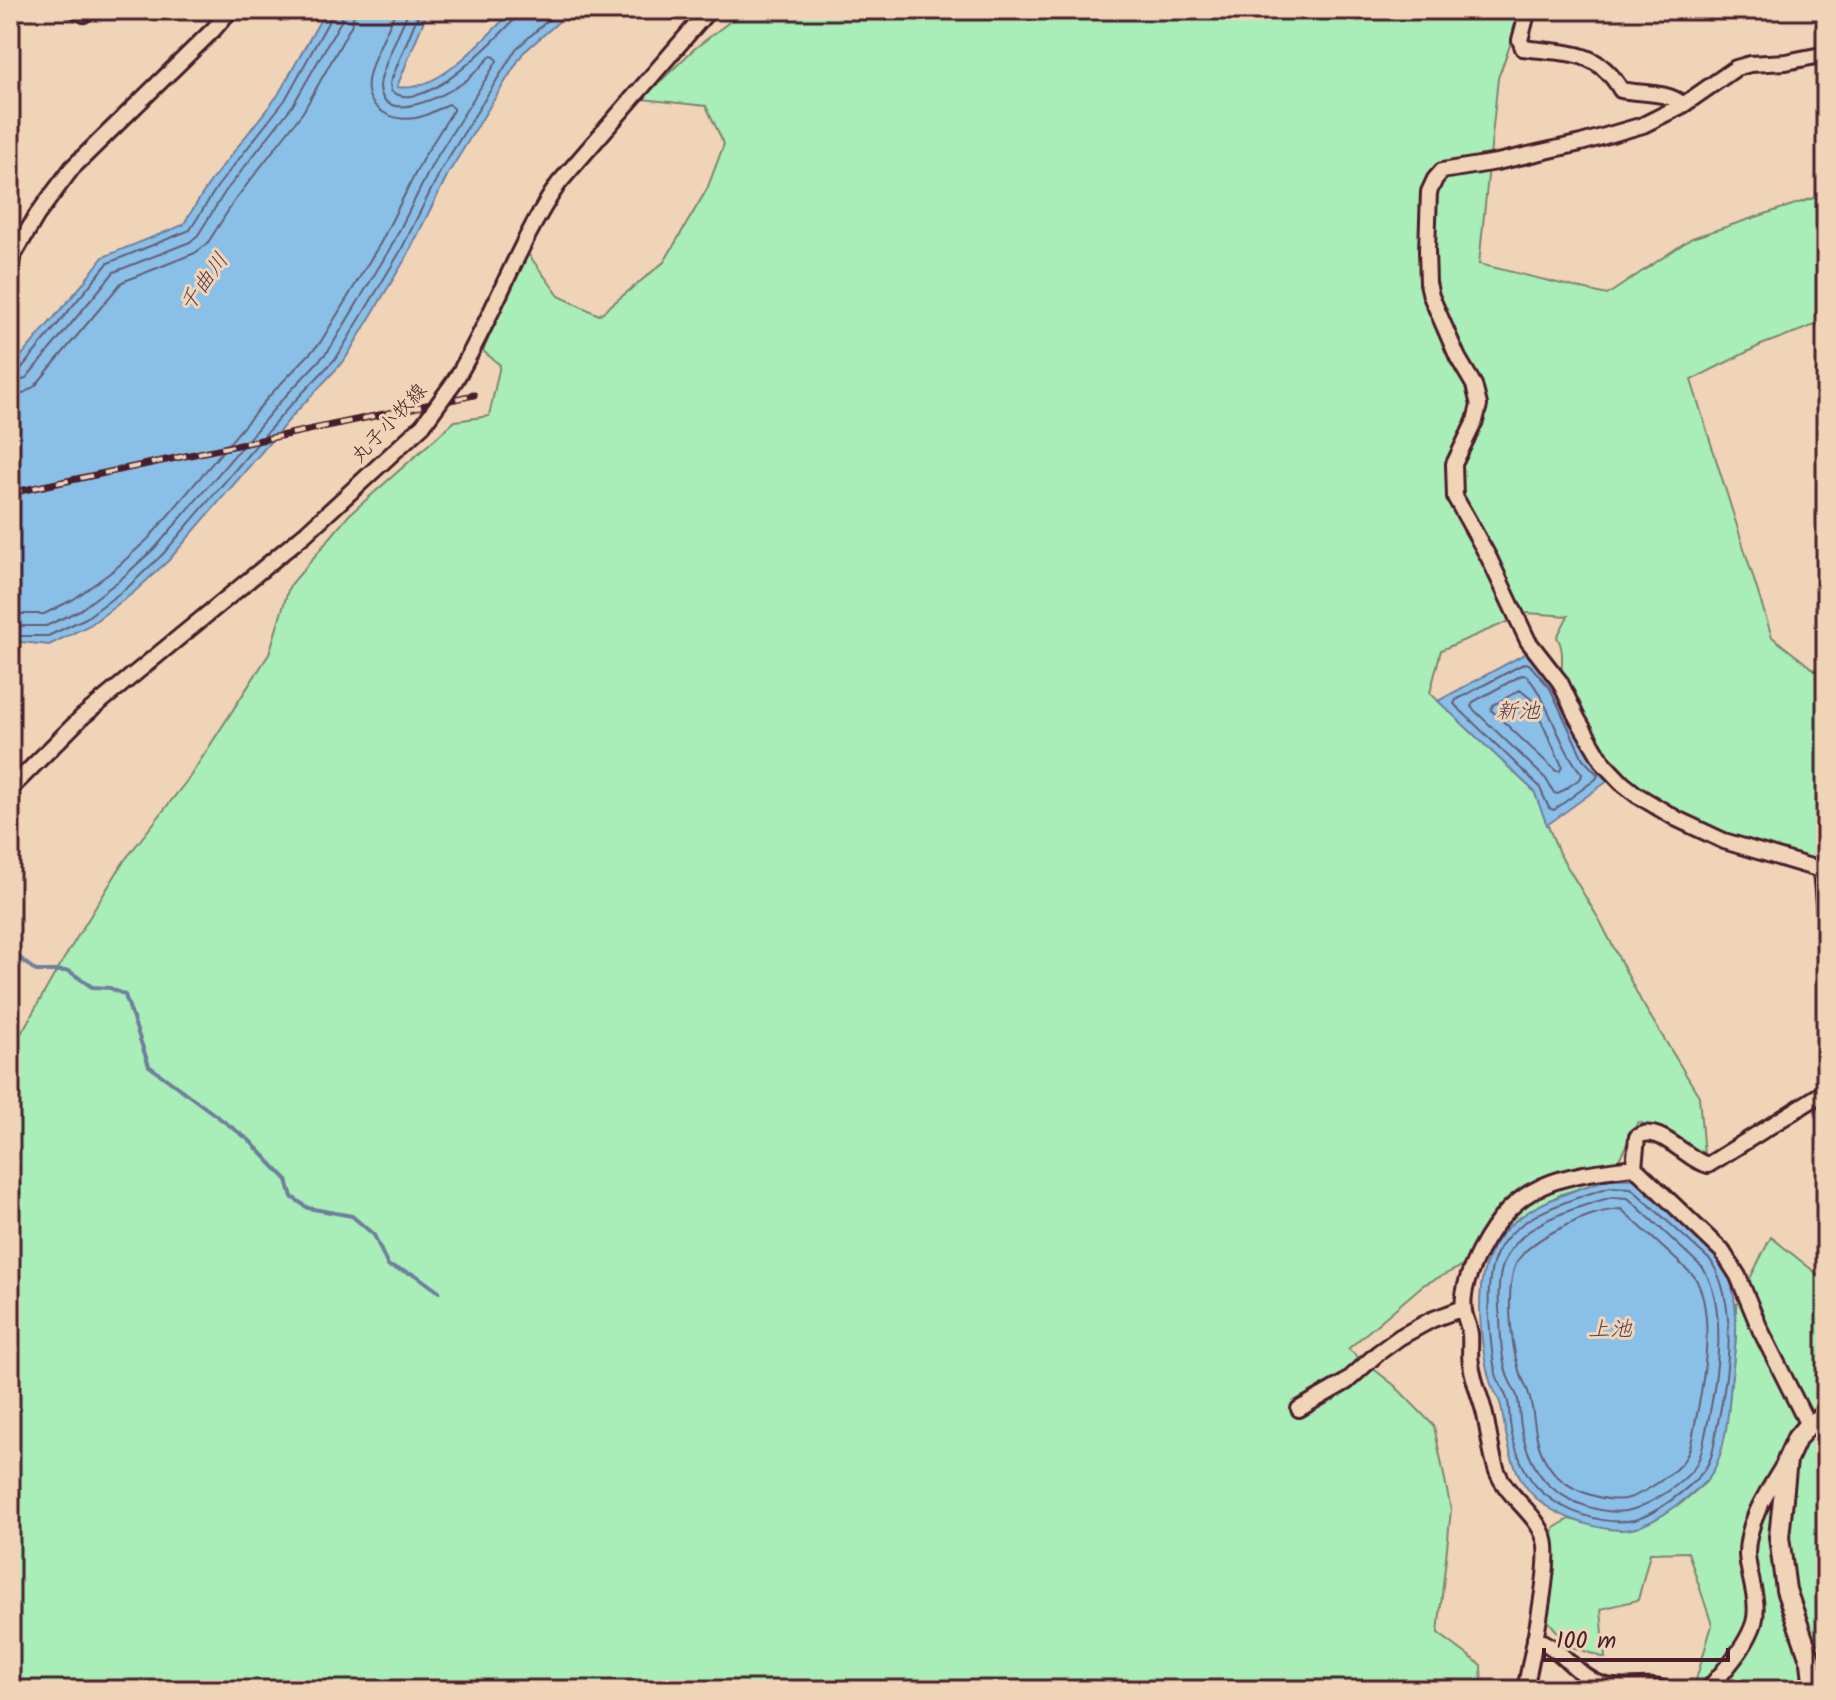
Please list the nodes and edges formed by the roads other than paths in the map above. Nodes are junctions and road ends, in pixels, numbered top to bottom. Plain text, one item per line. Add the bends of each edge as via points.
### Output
1 (76, 10) edge
2 (89, 10) edge
3 (230, 10) edge
4 (709, 10) edge
5 (1528, 10) edge
6 (1826, 54) edge
7 (1683, 105) junction
8 (10, 261) edge
9 (10, 789) edge
10 (1824, 869) edge
11 (1826, 926) edge
12 (1826, 1091) edge
13 (1634, 1167) junction
14 (1463, 1308) junction
15 (1299, 1409) dead end
16 (1826, 1416) edge
17 (1808, 1425) junction
18 (1787, 1460) junction
19 (1535, 1638) junction
20 (1525, 1690) edge
21 (1666, 1690) edge
22 (1708, 1690) edge
23 (1814, 1690) edge

1 - 2 street
3 - 8 street via 72,168
4 - 9 street, 丸子小牧線, bridge via 543,206 475,347 423,425 305,534 82,717
5 - 7 street via 1520,40 1523,48 1585,56 1599,62 1621,90 1656,94
6 - 7 street via 1736,68
7 - 10 street via 1643,125 1442,171 1435,179 1429,192 1428,283 1479,405 1454,464 1455,497 1528,641 1560,682 1604,764 1622,783 1677,819 1724,841
10 - 11 street
12 - 13 street via 1708,1165 1655,1133 1644,1132 1637,1137
13 - 14 street via 1551,1181 1513,1204 1473,1263
13 - 17 street via 1722,1251
14 - 15 street via 1400,1337 1346,1382
14 - 19 street via 1496,1470 1545,1540
16 - 17 main road
17 - 18 main road
18 - 22 street via 1750,1527 1747,1555 1754,1622
18 - 23 main road via 1779,1537 1786,1590 1811,1662
19 - 20 street
19 - 21 street via 1602,1685

